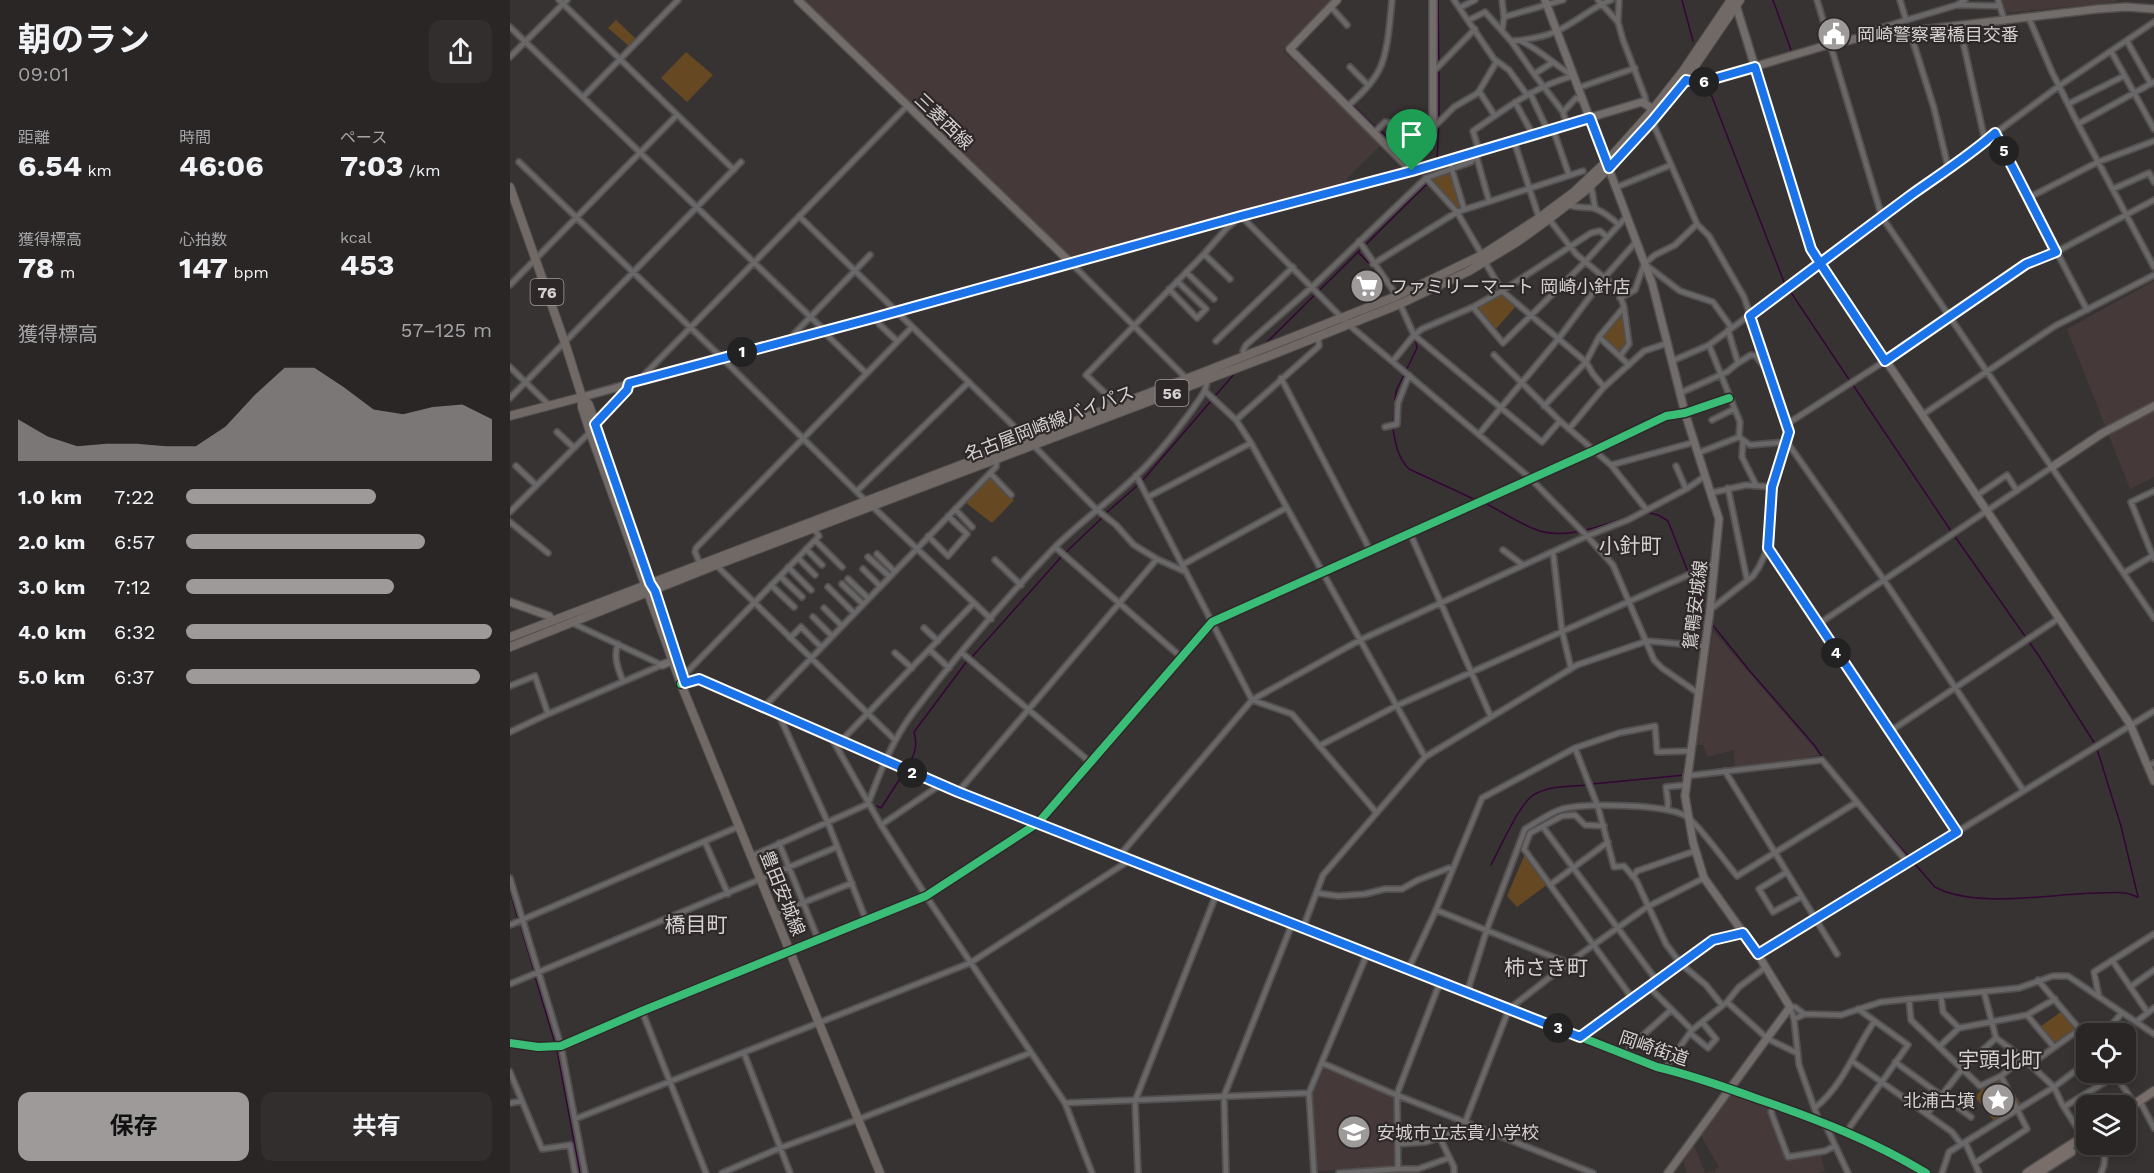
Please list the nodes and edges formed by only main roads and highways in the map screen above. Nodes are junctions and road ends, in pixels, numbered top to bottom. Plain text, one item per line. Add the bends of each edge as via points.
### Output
1 (1735, 1) edge
2 (1608, 164) junction
3 (510, 187) edge
4 (1484, 258) junction
5 (1345, 321) junction
6 (1211, 368) junction
7 (1200, 374) junction
8 (1208, 378) junction
9 (582, 397) junction
10 (510, 416) edge
11 (1030, 442) junction
12 (868, 503) junction
13 (649, 588) junction
14 (510, 637) edge
15 (510, 647) edge
16 (680, 675) junction
17 (2154, 1091) edge
18 (2154, 1097) edge
19 (2138, 1104) joint
20 (2076, 1143) edge
21 (2076, 1146) edge
22 (2052, 1169) edge
23 (880, 1173) edge
24 (2027, 1173) edge
25 (2038, 1173) edge

1 - 2 main road, 名古屋岡崎線バイパス / 56
1 - 2 main road, 名古屋岡崎線バイパス / 56 via 1686,80
2 - 4 main road, 名古屋岡崎線バイパス / 56
2 - 4 main road, 名古屋岡崎線バイパス / 56 via 1591,185 1549,219
3 - 9 main road, 76
4 - 5 main road, 名古屋岡崎線バイパス / 56
5 - 6 main road, 名古屋岡崎線バイパス / 56
5 - 8 main road, 名古屋岡崎線バイパス / 56 via 1269,357
6 - 7 main road, 名古屋岡崎線バイパス / 56
6 - 8 main road, 56
7 - 8 main road, 56
7 - 11 main road, 名古屋岡崎線バイパス / 56
8 - 11 main road, 名古屋岡崎線バイパス / 56 via 1132,409
9 - 10 main road
9 - 13 main road via 589,405 592,428
11 - 12 main road, 名古屋岡崎線バイパス / 56
11 - 12 main road, 名古屋岡崎線バイパス / 56 via 997,459
12 - 13 main road, 名古屋岡崎線バイパス / 56 via 699,564
12 - 13 main road, 名古屋岡崎線バイパス / 56 via 814,529
13 - 14 main road, 名古屋岡崎線バイパス / 56
13 - 15 main road, 名古屋岡崎線バイパス / 56
13 - 16 main road, 豊田安城線
13 - 16 main road, 豊田安城線
16 - 23 main road, 豊田安城線
17 - 19 highway
18 - 19 highway
20 - 24 highway
21 - 22 highway
22 - 25 highway

